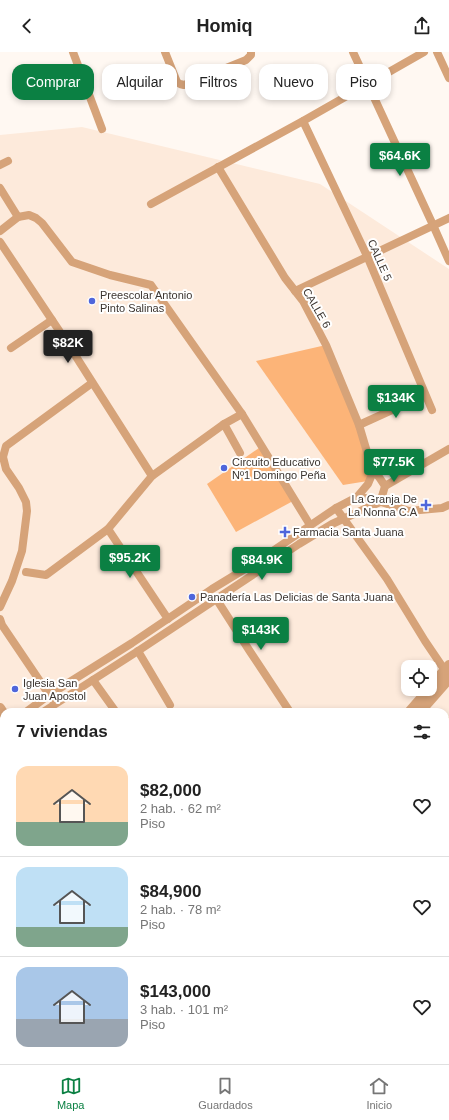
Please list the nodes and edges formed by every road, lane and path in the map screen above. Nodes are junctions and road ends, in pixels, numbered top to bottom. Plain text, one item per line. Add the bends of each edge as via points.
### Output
1 (73, 52) edge
2 (165, 52) edge
3 (251, 52) edge
4 (353, 52) edge
5 (424, 52) edge
6 (437, 52) edge
7 (358, 64) edge
8 (391, 71) edge
9 (449, 78) edge
10 (341, 100) edge
11 (375, 100) edge
12 (303, 121) junction
13 (102, 129) dead end
14 (8, 161) dead end
15 (0, 165) edge
16 (218, 167) junction
17 (0, 188) edge
18 (151, 204) dead end
19 (18, 217) junction
20 (449, 218) edge
21 (433, 225) junction
22 (0, 231) edge
23 (0, 242) edge
24 (367, 256) junction
25 (449, 261) edge
26 (295, 291) junction
27 (52, 320) junction
28 (11, 348) dead end
29 (92, 383) junction
30 (425, 395) junction
31 (432, 410) dead end
32 (242, 414) junction
33 (224, 424) junction
34 (359, 424) junction
35 (449, 449) edge
36 (240, 453) dead end
37 (373, 472) junction
38 (152, 476) junction
39 (384, 486) junction
40 (357, 497) junction
41 (380, 502) junction
42 (449, 505) edge
43 (336, 508) junction
44 (344, 519) junction
45 (310, 525) junction
46 (108, 529) junction
47 (26, 572) dead end
48 (217, 600) junction
49 (0, 607) edge
50 (0, 619) edge
51 (168, 619) junction
52 (138, 651) junction
53 (448, 672) edge
54 (93, 680) junction
55 (437, 681) edge
56 (49, 695) junction
57 (423, 696) edge
58 (55, 704) junction
59 (170, 705) dead end
60 (31, 708) edge
61 (49, 708) edge
62 (113, 708) edge
63 (287, 708) edge
64 (414, 708) edge
65 (415, 708) edge

1 - 13 street
2 - 3 street via 177,82 184,85 246,60
4 - 7 street
5 - 8 street
6 - 9 street
10 - 12 street
11 - 21 street
12 - 16 street
12 - 24 street, CALLE 5
14 - 15 street
16 - 18 street
16 - 26 street, CALLE 6
17 - 19 street
19 - 22 street
19 - 32 street via 29,216 42,223 72,262 151,285
20 - 21 street
21 - 24 street
21 - 25 street
23 - 27 street
24 - 26 street
24 - 30 street, CALLE 5
26 - 34 street, CALLE 6 via 326,345
27 - 28 street
27 - 29 street
29 - 38 street
29 - 49 street via 6,446 3,457 6,468 26,502 27,511 22,551
30 - 31 street, CALLE 5
30 - 34 street
32 - 33 street
32 - 45 street
33 - 36 street
33 - 38 street
34 - 37 street, CALLE 6
35 - 39 street
37 - 39 street
37 - 40 street via 368,484
38 - 46 street
39 - 41 street
40 - 41 street
40 - 43 street
41 - 42 street via 409,511
41 - 44 street
43 - 44 street
43 - 45 street
44 - 48 street via 299,544
44 - 53 street
45 - 51 street
46 - 47 street via 46,575
46 - 51 street
48 - 52 street
48 - 63 street
50 - 56 street
51 - 56 street
52 - 54 street
52 - 59 street
53 - 55 street
53 - 65 street
54 - 58 street
54 - 62 street
56 - 58 street
56 - 60 street
57 - 64 street
58 - 61 street

